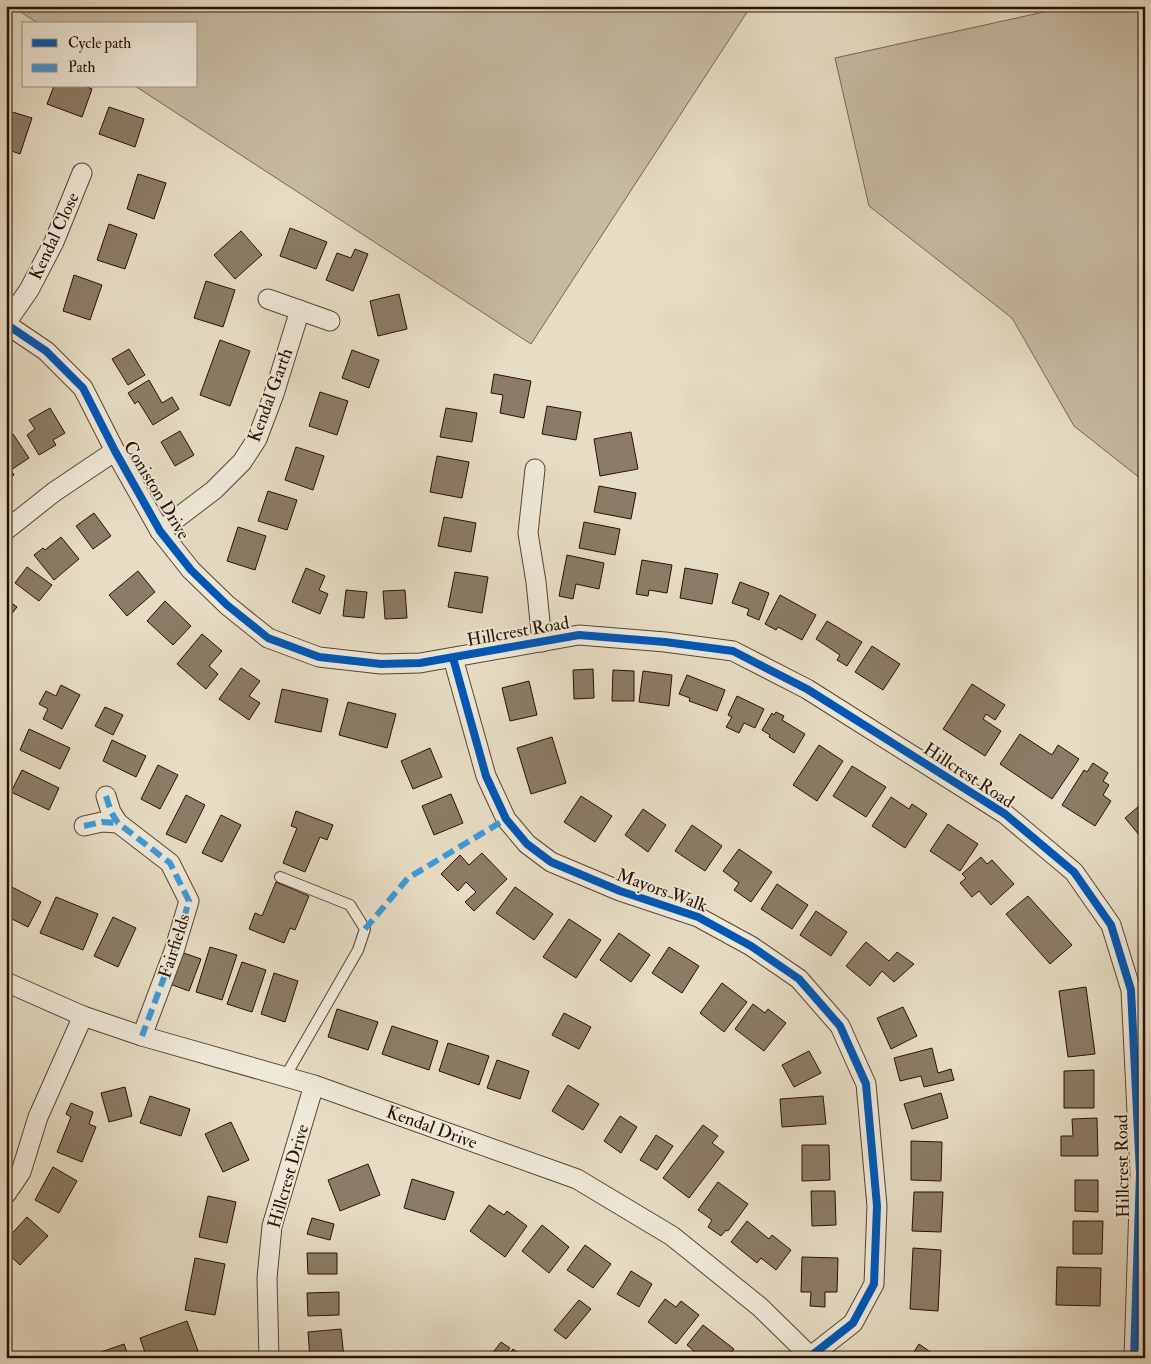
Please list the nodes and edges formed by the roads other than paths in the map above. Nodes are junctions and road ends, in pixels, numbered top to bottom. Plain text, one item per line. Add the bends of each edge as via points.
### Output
1 (82, 172) dead end
2 (268, 299) dead end
3 (300, 310) junction
4 (330, 321) dead end
5 (6, 323) edge
6 (115, 451) junction
7 (535, 469) dead end
8 (6, 530) edge
9 (160, 531) junction
10 (542, 642) junction
11 (453, 658) junction
12 (420, 663) joint
13 (106, 796) dead end
14 (118, 823) junction
15 (84, 826) dead end
16 (280, 877) dead end
17 (6, 982) edge
18 (82, 1016) junction
19 (142, 1036) junction
20 (285, 1077) junction
21 (314, 1085) junction
22 (6, 1194) edge
23 (812, 1357) edge
24 (269, 1358) edge
25 (1134, 1358) edge

1 - 5 street, Kendal Close via 54,242 29,290
2 - 3 street
3 - 4 street
3 - 9 street, Kendal Garth via 257,439 242,462 214,490
5 - 6 street, Coniston Drive via 46,351 83,388
6 - 8 street via 54,492
6 - 9 street, Coniston Drive
7 - 10 street via 528,533
9 - 12 street, Coniston Drive via 191,570 268,638 319,657 381,664
10 - 11 street, Hillcrest Road
10 - 25 street, Hillcrest Road via 579,635 734,651 807,689 1005,814 1074,872 1111,925 1131,990 1140,1174
11 - 12 street, Hillcrest Road
11 - 23 street, Mayors Walk via 486,776 506,819 527,844 551,862 620,891 698,917 751,946 799,979 840,1026 866,1084 877,1206 874,1284 853,1323
13 - 14 street, Fairfields
14 - 15 street
14 - 19 street, Fairfields via 170,863 188,901 174,950
16 - 20 lane via 350,905 365,929 358,950
17 - 18 street, Kendal Drive
18 - 19 street, Kendal Drive
18 - 22 street via 38,1117 21,1172
19 - 20 street, Kendal Drive
20 - 21 street, Kendal Drive
21 - 23 street, Kendal Drive via 577,1179 672,1236 760,1307
21 - 24 street, Hillcrest Drive via 272,1226 267,1278

